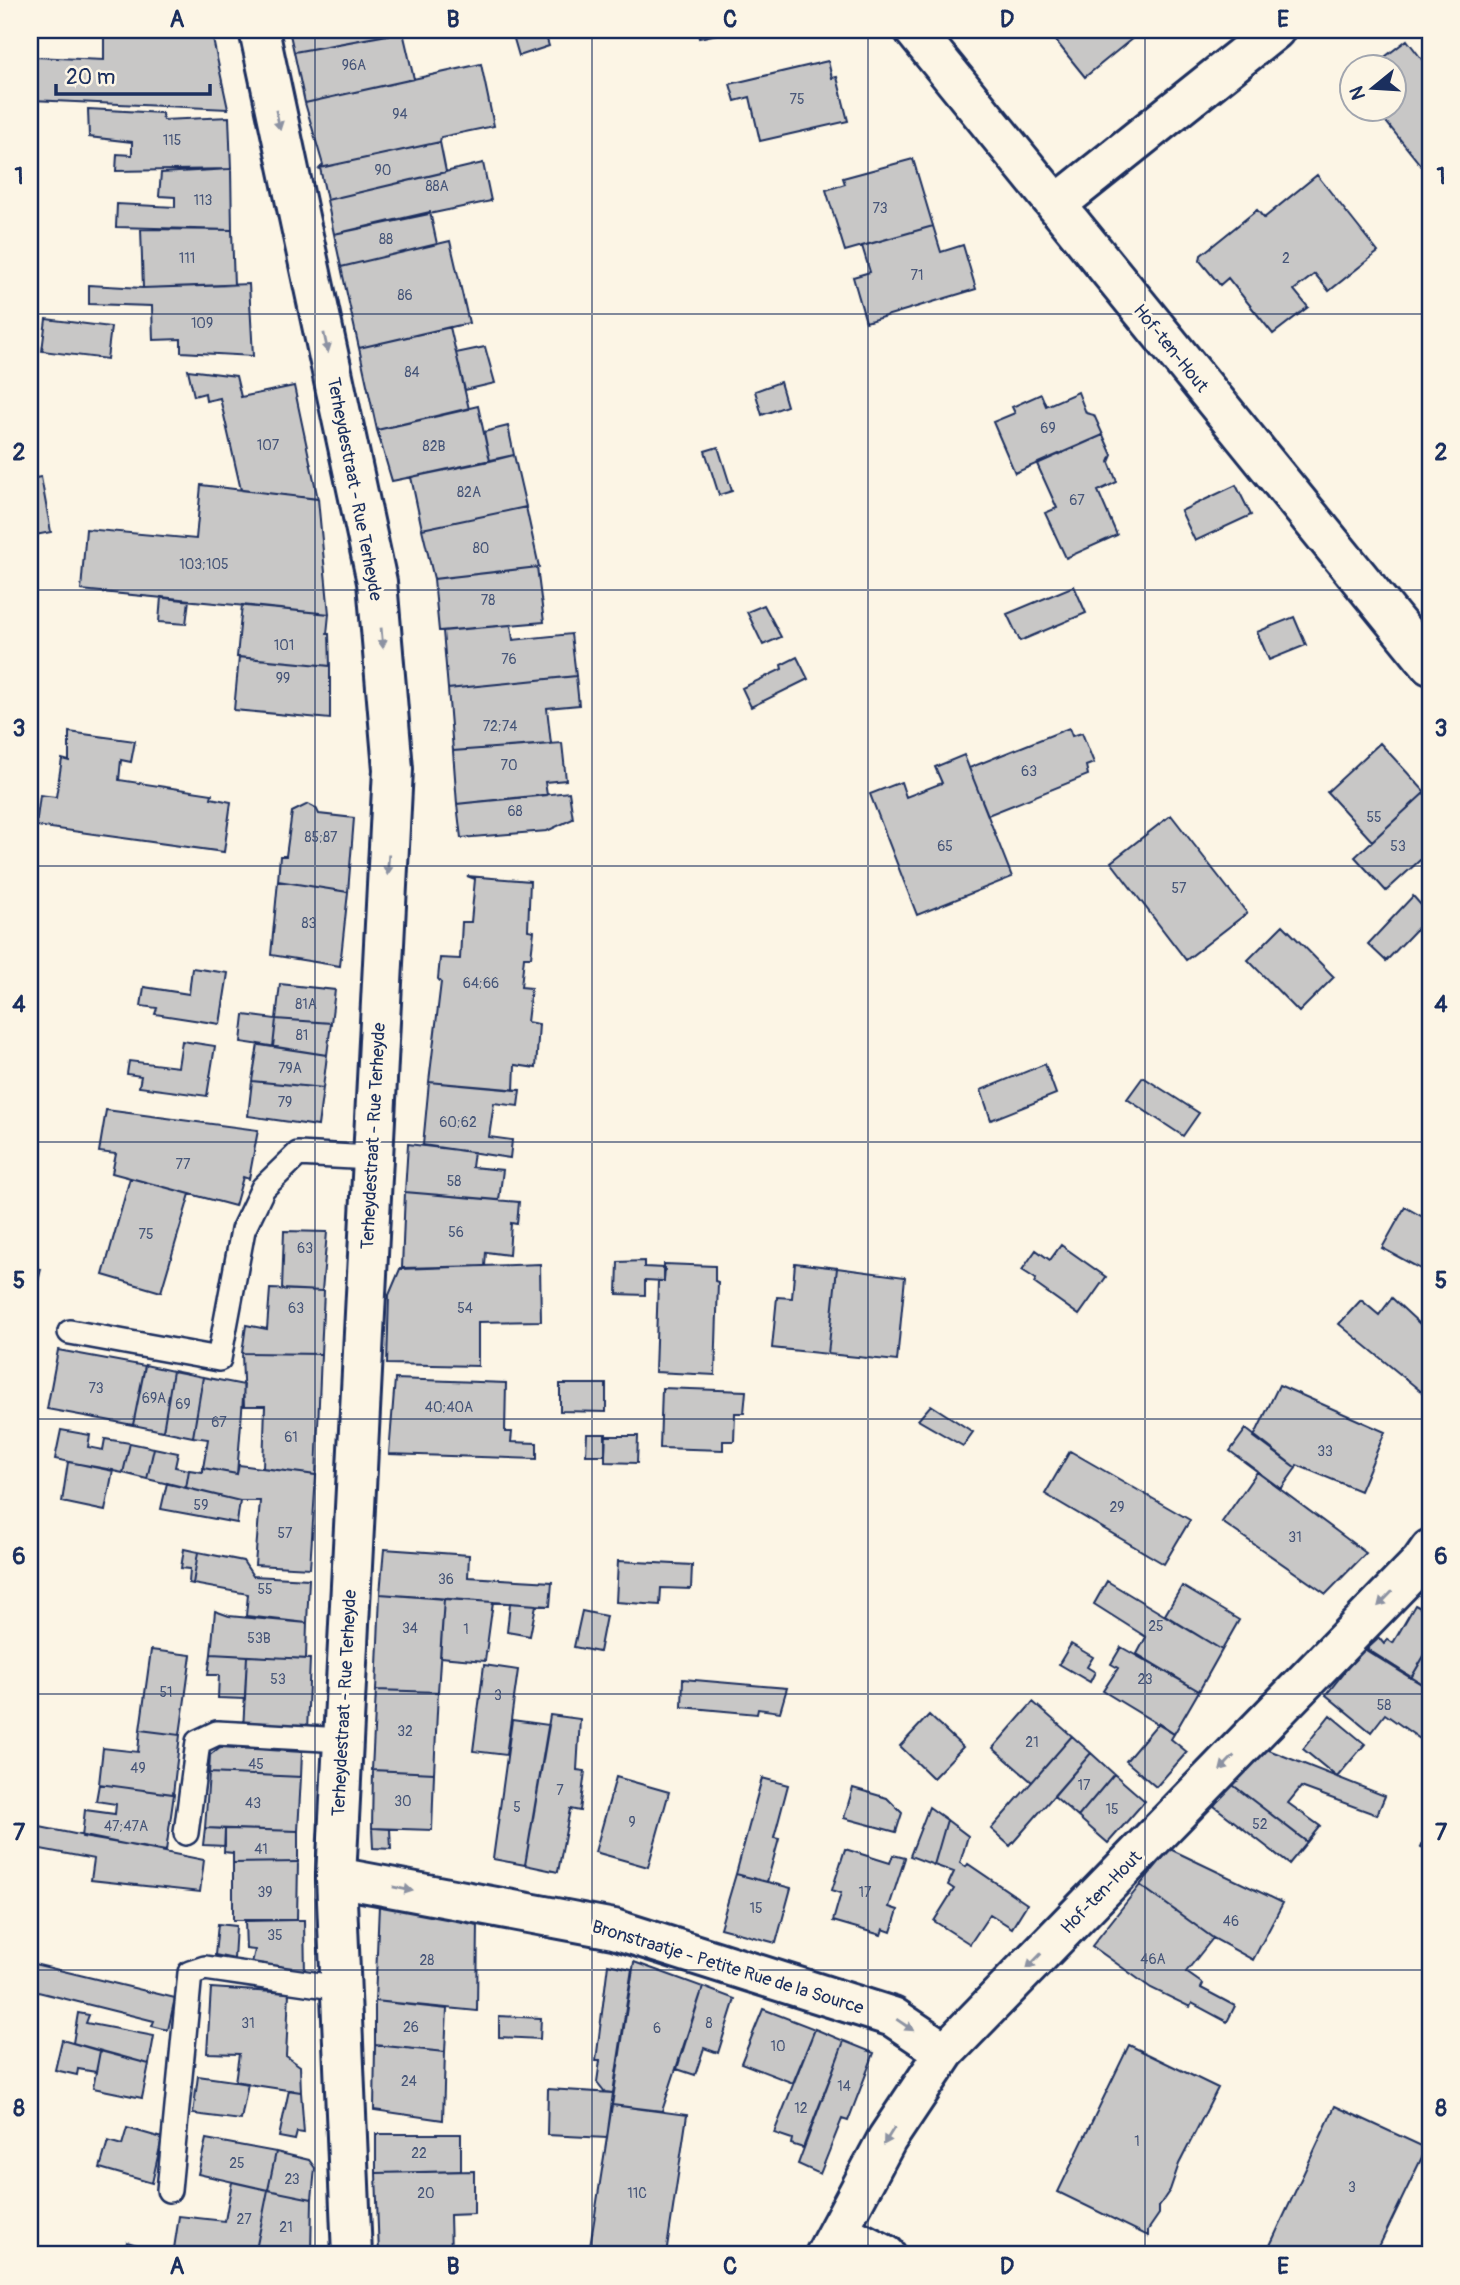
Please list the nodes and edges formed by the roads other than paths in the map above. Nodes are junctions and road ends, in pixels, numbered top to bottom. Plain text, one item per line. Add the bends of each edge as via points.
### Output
1 (259, 30) edge
2 (914, 30) edge
3 (1275, 30) edge
4 (1056, 205) junction
5 (1430, 665) edge
6 (371, 1158) junction
7 (70, 1332) dead end
8 (1427, 1560) edge
9 (342, 1740) junction
10 (186, 1833) dead end
11 (336, 1877) junction
12 (340, 1988) junction
13 (945, 2052) junction
14 (169, 2190) dead end
15 (831, 2243) edge
16 (352, 2255) edge
17 (886, 2255) edge

1 -> 6 street, Terheydestraat - Rue Terheyde via 377,582 393,769
2 - 4 street, Hof-ten-Hout
3 - 4 street
4 - 5 street, Hof-ten-Hout
6 - 7 lane via 298,1154 263,1188 243,1230 219,1359
6 - 9 street, Terheydestraat - Rue Terheyde
8 -> 13 street, Hof-ten-Hout
9 - 10 lane via 217,1733 198,1742
9 - 11 street, Terheydestraat - Rue Terheyde
11 - 12 street, Terheydestraat - Rue Terheyde
11 -> 13 street, Bronstraatje - Petite Rue de la Source via 614,1929 893,2017
12 - 14 lane via 205,1968 190,1973
12 - 16 street, Terheydestraat - Rue Terheyde
13 -> 15 street, Hof-ten-Hout via 887,2139
15 - 17 street

